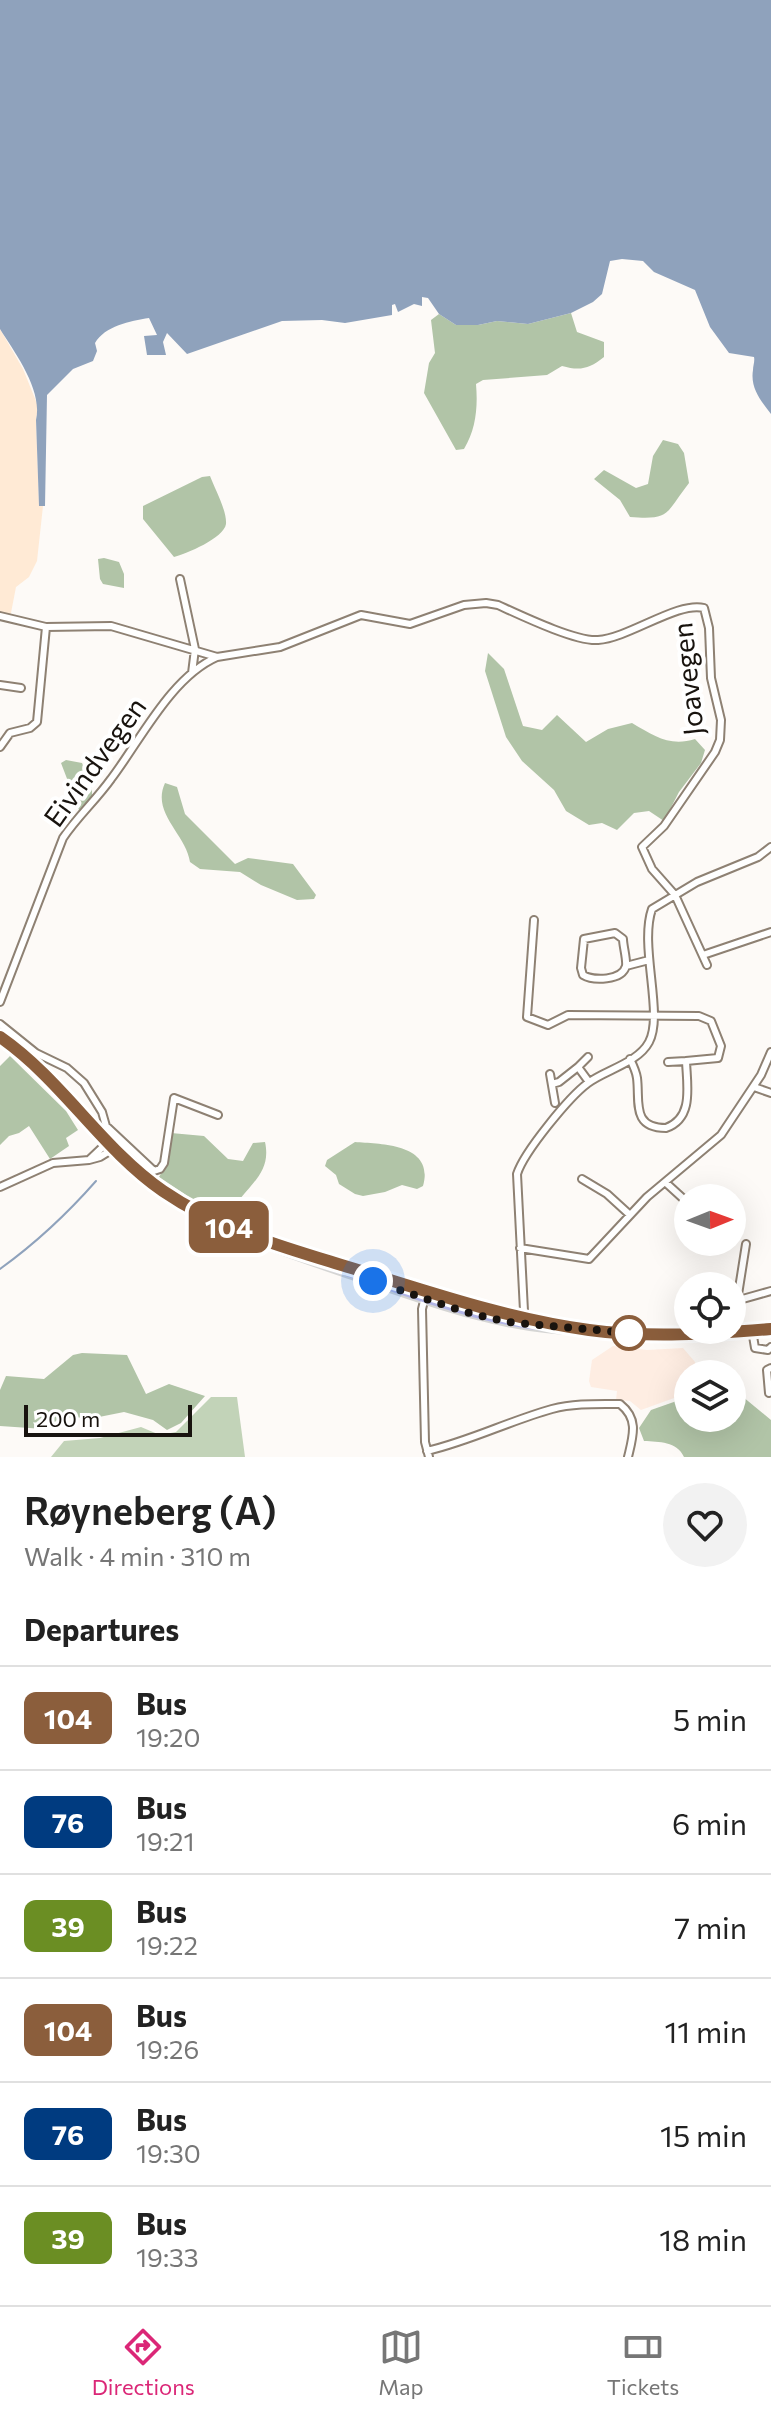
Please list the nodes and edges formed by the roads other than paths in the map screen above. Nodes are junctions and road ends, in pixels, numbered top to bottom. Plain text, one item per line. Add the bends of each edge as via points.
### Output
1 (180, 579) dead end
2 (0, 616) edge
3 (46, 627) junction
4 (195, 649) junction
5 (217, 657) junction
6 (192, 673) junction
7 (0, 685) edge
8 (21, 688) dead end
9 (0, 747) edge
10 (771, 847) edge
11 (675, 895) junction
12 (534, 920) dead end
13 (771, 932) edge
14 (703, 955) junction
15 (649, 960) junction
16 (707, 965) dead end
17 (626, 966) junction
18 (0, 1002) edge
19 (653, 1014) junction
20 (0, 1024) edge
21 (0, 1037) edge
22 (771, 1052) edge
23 (588, 1057) dead end
24 (630, 1059) junction
25 (686, 1061) junction
26 (668, 1062) dead end
27 (578, 1067) junction
28 (550, 1074) dead end
29 (589, 1082) junction
30 (552, 1084) junction
31 (754, 1087) junction
32 (771, 1093) edge
33 (555, 1103) dead end
34 (218, 1115) dead end
35 (110, 1146) junction
36 (582, 1179) dead end
37 (665, 1182) junction
38 (0, 1187) edge
39 (674, 1190) edge
40 (630, 1215) junction
41 (520, 1248) junction
42 (771, 1291) edge
43 (428, 1297) junction
44 (746, 1298) edge
45 (519, 1319) junction
46 (771, 1326) edge
47 (746, 1327) edge
48 (746, 1330) edge
49 (752, 1330) junction
50 (674, 1332) edge
51 (771, 1347) edge
52 (771, 1368) edge
53 (769, 1393) dead end
54 (428, 1454) edge
55 (628, 1457) edge

1 - 4 street
2 - 3 street, Joavegen
3 - 4 street, Joavegen via 111,626
3 - 9 street via 37,722 10,733
4 - 5 street, Joavegen
4 - 6 street
5 - 6 street, Eivindvegen
5 - 11 street, Joavegen via 280,647 361,615 410,624 464,605 498,605 583,639 598,640 673,612 704,608 720,740 664,826 642,847 652,869
6 - 18 street, Eivindvegen via 63,838
7 - 8 street
10 - 11 street
11 - 14 street, Joavegen
11 - 15 street via 652,909
12 - 19 street via 527,1017 548,1025 568,1015
13 - 14 street
14 - 16 street, Joavegen
15 - 17 street
15 - 19 street
17 - 17 street via 605,979 589,979 581,968 584,939 621,935
19 - 24 street via 650,1041
19 - 25 street via 711,1021 720,1056
20 - 34 street via 84,1083 106,1126 154,1171 164,1163 174,1098
21 - 35 main road via 33,1064
22 - 31 street
23 - 27 street
24 - 25 street via 640,1116 662,1128 676,1124 686,1110
24 - 29 street
25 - 26 street
27 - 29 street
27 - 30 street
28 - 30 street
29 - 41 street via 520,1165
30 - 33 street
31 - 32 street
31 - 37 street via 721,1135
35 - 38 street via 89,1160 53,1163
35 - 43 main road via 162,1190 240,1233
36 - 40 street
37 - 39 street
37 - 40 street
40 - 41 street via 589,1259
41 - 45 street
42 - 44 street
43 - 45 main road via 485,1317
43 - 54 street via 423,1316
45 - 50 main road via 634,1334
46 - 47 main road
46 - 49 main road
48 - 49 main road
49 - 51 street via 755,1348
52 - 53 street
54 - 55 street via 552,1409 620,1404 633,1421

